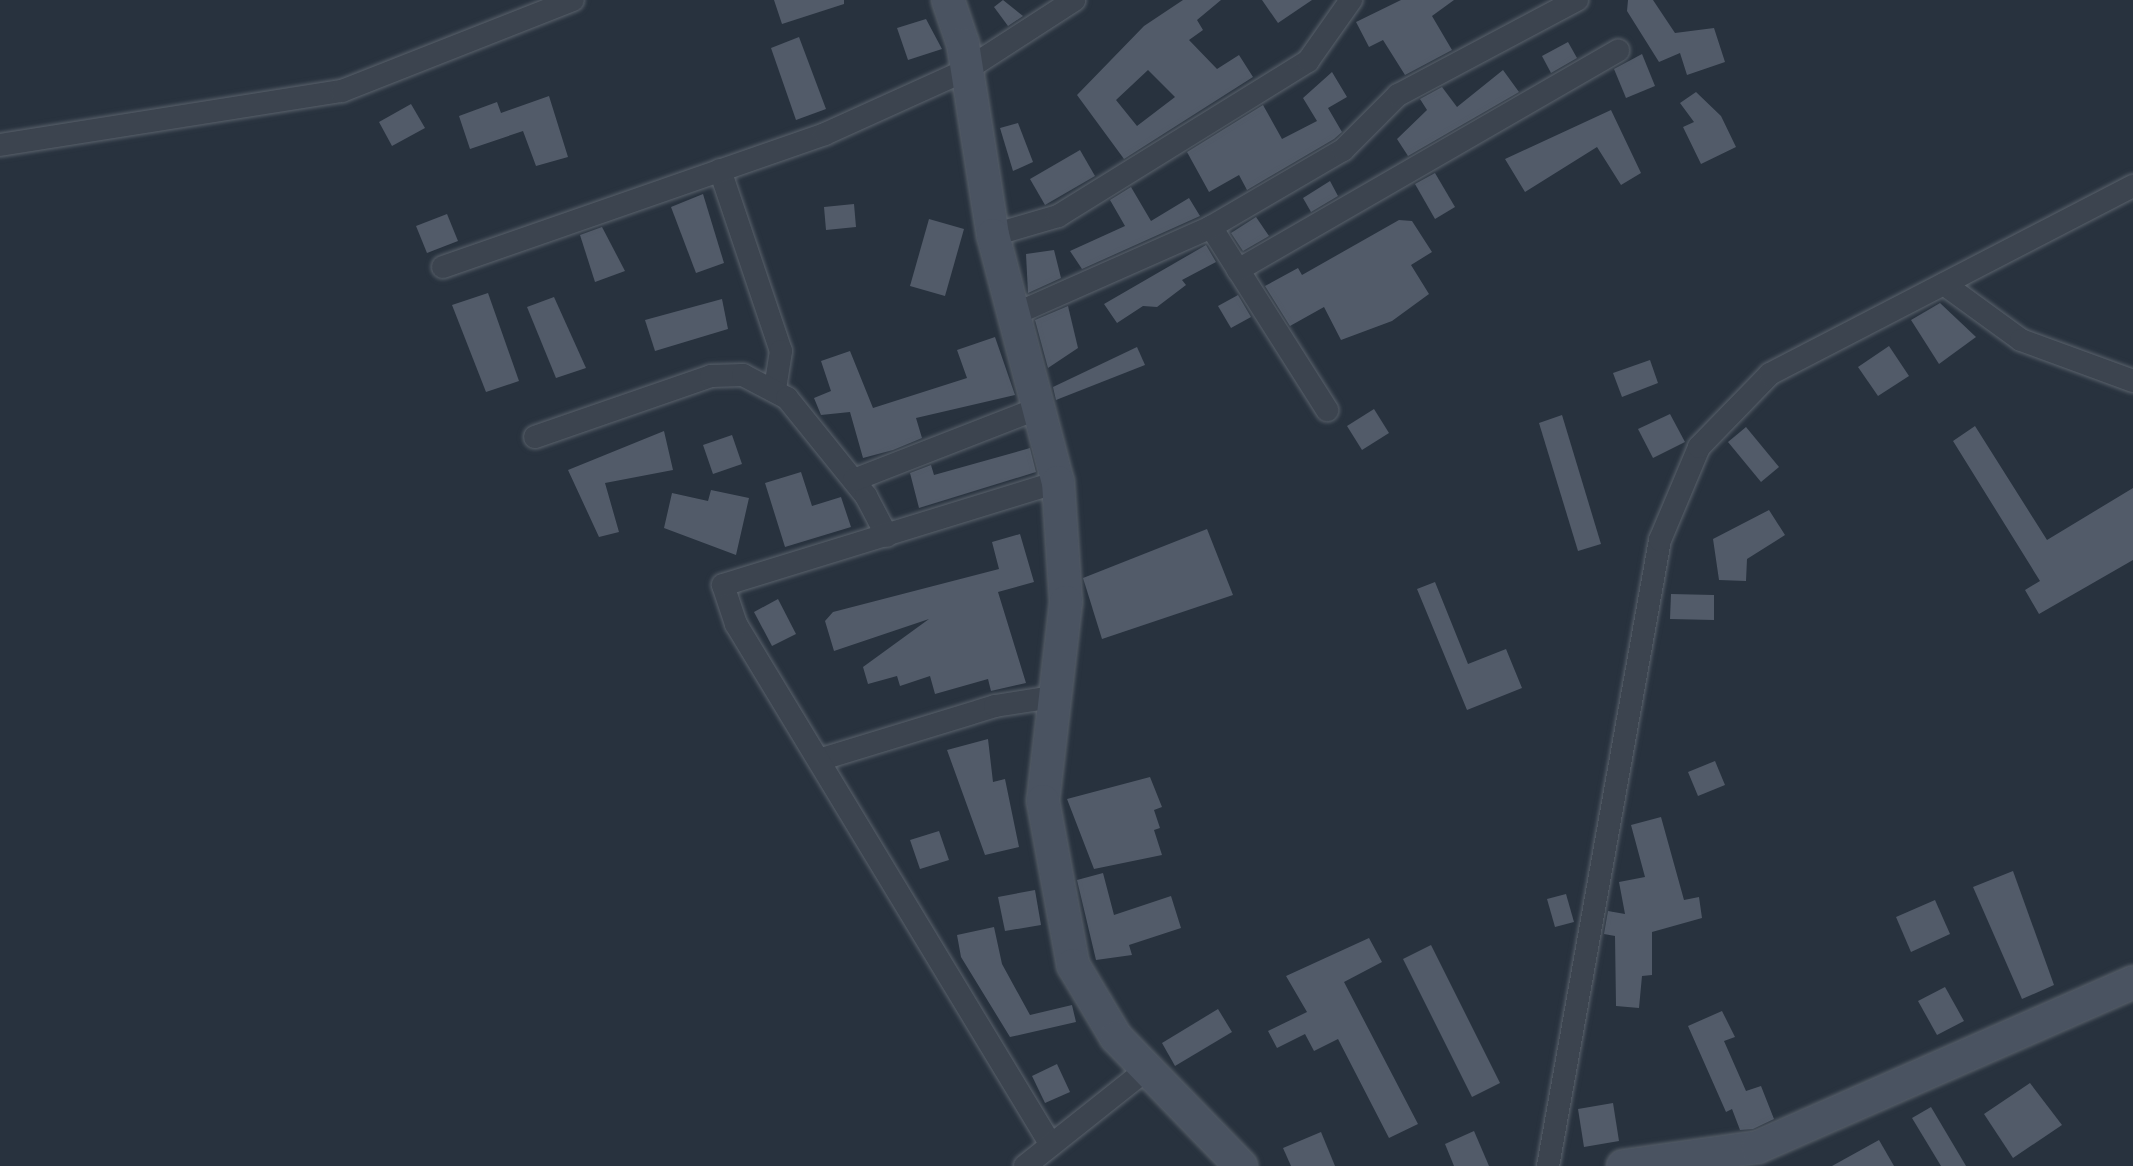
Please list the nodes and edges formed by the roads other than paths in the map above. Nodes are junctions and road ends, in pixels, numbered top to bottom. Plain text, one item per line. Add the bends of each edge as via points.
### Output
1 (573, 0) edge
2 (948, 0) edge
3 (1074, 0) edge
4 (1351, 0) edge
5 (1577, 0) edge
6 (1618, 51) dead end
7 (966, 70) junction
8 (0, 145) edge
9 (720, 170) junction
10 (2133, 186) edge
11 (1211, 227) junction
12 (993, 235) junction
13 (443, 267) dead end
14 (1238, 270) junction
15 (1944, 284) junction
16 (1015, 314) junction
17 (2133, 381) edge
18 (775, 388) junction
19 (1039, 408) junction
20 (1327, 410) dead end
21 (535, 437) dead end
22 (854, 480) junction
23 (1058, 482) junction
24 (887, 536) junction
25 (1053, 697) junction
26 (822, 759) junction
27 (2133, 982) edge
28 (1147, 1069) junction
29 (1051, 1145) junction
30 (1025, 1166) edge
31 (1241, 1166) edge
32 (1548, 1166) edge
33 (1623, 1166) edge

1 - 8 street via 342,91
2 - 7 street
3 - 7 street
4 - 12 street via 1308,61 1058,216
5 - 11 street via 1398,95 1343,150
6 - 14 street
7 - 9 street via 825,134
7 - 12 street
9 - 13 street
9 - 18 street via 781,351
10 - 15 street
11 - 14 street
11 - 16 street
12 - 16 street
14 - 20 street
15 - 17 street via 2021,340
15 - 32 street via 1770,374 1699,447 1660,540
16 - 19 street
18 - 21 street via 743,375 711,376
18 - 22 street
19 - 22 street
19 - 23 street
22 - 24 street
23 - 24 street
23 - 25 street via 1066,602
24 - 26 street via 723,585 736,624
25 - 26 street via 995,706
25 - 28 street via 1043,801 1073,965 1100,1015
26 - 29 street
27 - 33 street via 1758,1147
28 - 29 street
28 - 31 street
29 - 30 street

